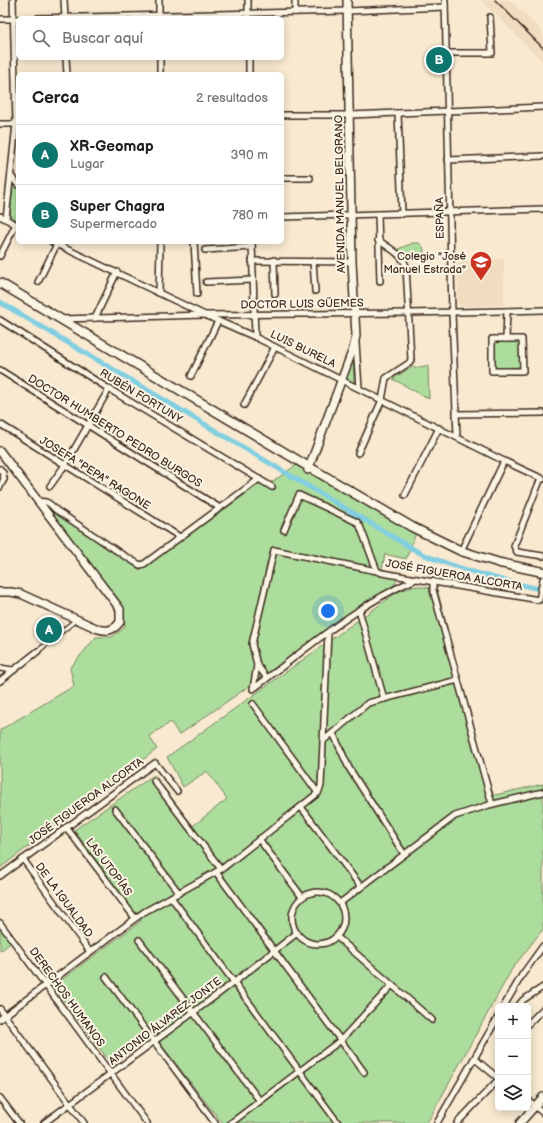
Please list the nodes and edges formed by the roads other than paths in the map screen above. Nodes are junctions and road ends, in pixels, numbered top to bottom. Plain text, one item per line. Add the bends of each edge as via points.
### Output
1 (13, 0) edge
2 (64, 0) edge
3 (159, 0) edge
4 (248, 0) edge
5 (295, 0) edge
6 (347, 0) edge
7 (445, 0) edge
8 (445, 7) junction
9 (348, 11) junction
10 (295, 12) junction
11 (248, 15) edge
12 (65, 16) edge
13 (159, 16) edge
14 (204, 16) edge
15 (490, 17) dead end
16 (0, 19) edge
17 (16, 19) edge
18 (446, 53) junction
19 (16, 60) edge
20 (66, 60) edge
21 (160, 60) edge
22 (249, 60) edge
23 (17, 72) edge
24 (67, 72) edge
25 (160, 72) edge
26 (249, 72) edge
27 (543, 107) edge
28 (447, 112) junction
29 (398, 113) junction
30 (284, 115) edge
31 (350, 115) junction
32 (0, 124) edge
33 (16, 124) edge
34 (16, 133) edge
35 (543, 156) edge
36 (448, 160) junction
37 (11, 176) junction
38 (284, 178) edge
39 (310, 178) dead end
40 (16, 182) edge
41 (543, 209) edge
42 (450, 212) junction
43 (378, 214) junction
44 (402, 214) junction
45 (351, 215) junction
46 (0, 216) edge
47 (284, 216) edge
48 (6, 219) junction
49 (16, 224) edge
50 (16, 227) edge
51 (378, 240) junction
52 (54, 244) edge
53 (56, 244) edge
54 (160, 244) edge
55 (194, 244) edge
56 (252, 245) edge
57 (205, 250) dead end
58 (0, 256) edge
59 (274, 260) junction
60 (252, 261) junction
61 (313, 261) junction
62 (352, 262) junction
63 (117, 272) junction
64 (253, 280) junction
65 (380, 281) dead end
66 (38, 282) dead end
67 (206, 282) dead end
68 (0, 283) edge
69 (0, 288) edge
70 (159, 292) junction
71 (314, 292) dead end
72 (197, 294) dead end
73 (275, 294) dead end
74 (543, 310) edge
75 (506, 311) junction
76 (452, 312) junction
77 (354, 313) junction
78 (409, 313) junction
79 (254, 314) junction
80 (205, 315) junction
81 (95, 318) junction
82 (60, 319) junction
83 (0, 320) edge
84 (218, 321) junction
85 (356, 336) junction
86 (255, 337) junction
87 (506, 339) junction
88 (275, 347) junction
89 (0, 370) edge
90 (190, 376) dead end
91 (341, 379) junction
92 (109, 388) junction
93 (359, 388) junction
94 (382, 400) junction
95 (244, 405) dead end
96 (543, 413) edge
97 (456, 414) junction
98 (0, 424) edge
99 (88, 425) junction
100 (439, 428) junction
101 (457, 436) junction
102 (0, 451) edge
103 (358, 453) dead end
104 (504, 461) junction
105 (65, 465) junction
106 (0, 469) edge
107 (308, 469) junction
108 (2, 478) edge
109 (542, 478) edge
110 (259, 479) junction
111 (50, 486) dead end
112 (0, 487) edge
113 (272, 487) dead end
114 (405, 495) dead end
115 (40, 502) junction
116 (220, 508) junction
117 (284, 530) dead end
118 (180, 537) junction
119 (461, 551) junction
120 (543, 556) edge
121 (377, 571) junction
122 (543, 574) edge
123 (417, 579) junction
124 (543, 579) edge
125 (433, 582) junction
126 (0, 592) edge
127 (359, 610) junction
128 (77, 619) junction
129 (328, 633) junction
130 (38, 651) joint
131 (257, 665) junction
132 (0, 668) edge
133 (13, 670) junction
134 (267, 678) junction
135 (458, 680) junction
136 (0, 682) edge
137 (384, 699) junction
138 (253, 704) dead end
139 (333, 733) junction
140 (323, 741) junction
141 (154, 781) dead end
142 (177, 791) dead end
143 (543, 792) edge
144 (318, 793) junction
145 (492, 804) junction
146 (300, 807) junction
147 (115, 809) dead end
148 (66, 827) junction
149 (259, 839) junction
150 (404, 854) junction
151 (23, 859) junction
152 (221, 869) junction
153 (216, 872) junction
154 (0, 876) edge
155 (361, 887) junction
156 (179, 893) junction
157 (171, 897) junction
158 (302, 897) junction
159 (340, 903) junction
160 (135, 918) junction
161 (0, 923) edge
162 (297, 933) junction
163 (337, 937) junction
164 (139, 940) dead end
165 (543, 946) edge
166 (274, 951) junction
167 (90, 952) junction
168 (106, 977) dead end
169 (234, 982) junction
170 (46, 985) junction
171 (392, 985) junction
172 (543, 987) edge
173 (506, 1003) edge
174 (520, 1003) edge
175 (0, 1009) edge
176 (543, 1009) edge
177 (193, 1012) junction
178 (5, 1016) junction
179 (0, 1019) edge
180 (432, 1020) dead end
181 (531, 1021) edge
182 (495, 1022) edge
183 (341, 1040) junction
184 (154, 1042) junction
185 (474, 1059) junction
186 (300, 1071) junction
187 (364, 1072) dead end
188 (111, 1073) junction
189 (495, 1076) edge
190 (495, 1082) edge
191 (543, 1097) edge
192 (0, 1098) edge
193 (260, 1102) junction
194 (531, 1102) edge
195 (69, 1104) junction
196 (536, 1106) junction
197 (543, 1113) edge
198 (19, 1123) edge
199 (44, 1123) edge
200 (84, 1123) edge
201 (147, 1123) edge
202 (215, 1123) edge
203 (231, 1123) edge
204 (338, 1123) edge
205 (436, 1123) edge
206 (457, 1123) edge
207 (520, 1123) edge

1 - 17 street
2 - 12 street
3 - 13 street
4 - 11 street
5 - 10 street
6 - 9 main road, AVENIDA MANUEL BELGRANO
7 - 8 street, ESPAÑA
8 - 9 street
8 - 18 street, ESPAÑA
9 - 10 street
9 - 31 main road, AVENIDA MANUEL BELGRANO
10 - 11 street
11 - 14 street
15 - 18 street via 492,53
16 - 17 street
18 - 28 street, ESPAÑA
19 - 23 street
20 - 24 street
21 - 25 street
22 - 26 street
27 - 28 street
28 - 29 street
28 - 36 street, ESPAÑA
29 - 31 street
29 - 44 street
30 - 31 street
31 - 45 main road, AVENIDA MANUEL BELGRANO
32 - 33 street
34 - 37 street
35 - 36 street
36 - 42 street, ESPAÑA
37 - 40 street
37 - 48 street
38 - 39 street
41 - 42 street
42 - 44 street
42 - 76 street, ESPAÑA
43 - 44 street
43 - 45 street
43 - 51 street
45 - 47 street
45 - 62 main road, AVENIDA MANUEL BELGRANO
46 - 48 street
48 - 49 street
50 - 58 street
51 - 65 street
51 - 78 street via 404,260
52 - 66 street
53 - 63 street, LUIS BURELA
54 - 70 street
55 - 72 street
56 - 57 street
56 - 60 street
59 - 60 street
59 - 61 street
59 - 73 street
60 - 64 street
61 - 62 street
61 - 71 street
62 - 77 main road, AVENIDA MANUEL BELGRANO
63 - 70 street, LUIS BURELA
63 - 81 street
64 - 67 street
64 - 79 street
68 - 82 main road
69 - 107 main road
70 - 80 street, LUIS BURELA
74 - 75 street, DOCTOR LUIS GÜEMES
75 - 76 street, DOCTOR LUIS GÜEMES
75 - 87 street
76 - 78 street, DOCTOR LUIS GÜEMES
76 - 97 street, ESPAÑA
77 - 78 street, DOCTOR LUIS GÜEMES
77 - 79 street, DOCTOR LUIS GÜEMES
77 - 85 main road, AVENIDA MANUEL BELGRANO
78 - 94 street via 411,360 386,378
79 - 80 street, DOCTOR LUIS GÜEMES
79 - 86 street
80 - 81 street, DOCTOR LUIS GÜEMES
80 - 84 street, LUIS BURELA
81 - 82 street, DOCTOR LUIS GÜEMES
82 - 107 main road
83 - 92 street, RUBÉN FORTUNY
84 - 86 street, LUIS BURELA
84 - 90 street
85 - 91 main road
85 - 93 street, AVENIDA MANUEL BELGRANO
86 - 88 street, LUIS BURELA
87 - 87 street via 522,339 524,371 492,371 492,339
88 - 91 street, LUIS BURELA
88 - 95 street
89 - 99 street, DOCTOR HUMBERTO PEDRO BURGOS
91 - 93 street, LUIS BURELA
91 - 107 main road
92 - 99 street
92 - 110 street, RUBÉN FORTUNY
93 - 94 street, LUIS BURELA
94 - 100 street, LUIS BURELA
94 - 103 street
96 - 97 street
97 - 101 street, ESPAÑA
98 - 105 street, JOSEFA "PEPA" RAGONE
99 - 105 street
99 - 116 street, DOCTOR HUMBERTO PEDRO BURGOS
100 - 101 street, LUIS BURELA
100 - 114 street
101 - 104 street, LUIS BURELA
102 - 115 main road
104 - 109 street, LUIS BURELA
104 - 119 street
105 - 111 street
105 - 118 street, JOSEFA "PEPA" RAGONE
106 - 108 street via 3,473
107 - 119 main road
107 - 122 main road via 404,526 459,552 487,562
108 - 112 street
109 - 120 street via 514,546 517,552
110 - 113 street, RUBÉN FORTUNY
110 - 116 street
115 - 118 street via 50,504 140,565
115 - 128 main road via 120,609 120,622 112,630 98,629
116 - 118 street
117 - 121 street, JOSÉ FIGUEROA ALCORTA via 299,495 357,522
119 - 122 main road
121 - 123 street, JOSÉ FIGUEROA ALCORTA
121 - 131 street via 274,550 252,644
123 - 125 street, JOSÉ FIGUEROA ALCORTA
123 - 127 street
124 - 125 street, JOSÉ FIGUEROA ALCORTA via 539,600
125 - 135 street
126 - 128 main road via 21,594
127 - 129 street
127 - 137 street
128 - 130 street
129 - 134 street
129 - 140 street
130 - 133 street
131 - 134 street
131 - 134 street via 253,689
132 - 133 street
133 - 136 street
135 - 137 street
135 - 145 street
137 - 139 street via 368,703
138 - 144 street
139 - 140 street
139 - 150 street via 349,768
140 - 144 street via 321,786
141 - 152 street
142 - 148 street, JOSÉ FIGUEROA ALCORTA via 155,763
143 - 145 street
144 - 146 street
145 - 150 street via 455,816
146 - 149 street
146 - 155 street
147 - 156 street
148 - 151 street, JOSÉ FIGUEROA ALCORTA
148 - 160 street, LAS UTOPÍAS
149 - 152 street
149 - 158 street
150 - 155 street
151 - 154 street, JOSÉ FIGUEROA ALCORTA
151 - 167 street, DE LA IGUALDAD
152 - 153 street
153 - 156 street
153 - 166 street
155 - 159 street
156 - 157 street
157 - 160 street
157 - 169 street
158 - 159 street via 314,891 324,891 332,894
158 - 162 street via 294,907 292,916
159 - 163 street via 345,920
160 - 167 street
161 - 170 street, DERECHOS HUMANOS
162 - 163 street via 310,943 319,944
162 - 166 street, ANTONIO ÁLVAREZ JONTE
163 - 171 street
164 - 177 street
165 - 173 street
166 - 169 street, ANTONIO ÁLVAREZ JONTE
166 - 183 street
167 - 170 street
168 - 184 street
169 - 177 street, ANTONIO ÁLVAREZ JONTE
169 - 186 street
170 - 178 street
170 - 188 street, DERECHOS HUMANOS
171 - 180 street
171 - 183 street
172 - 174 street
175 - 178 street
176 - 181 street
177 - 184 street, ANTONIO ÁLVAREZ JONTE
177 - 193 street
178 - 179 street
178 - 195 street
182 - 185 street
183 - 186 street
183 - 187 street
184 - 188 street, ANTONIO ÁLVAREZ JONTE
184 - 202 street
185 - 189 street
185 - 205 street
186 - 193 street
186 - 204 street
188 - 195 street, ANTONIO ÁLVAREZ JONTE
188 - 201 street, DERECHOS HUMANOS
190 - 206 street
191 - 196 main road
192 - 198 street
193 - 203 street
194 - 196 street
195 - 199 street, ANTONIO ÁLVAREZ JONTE
195 - 200 street
196 - 197 street
196 - 207 main road

